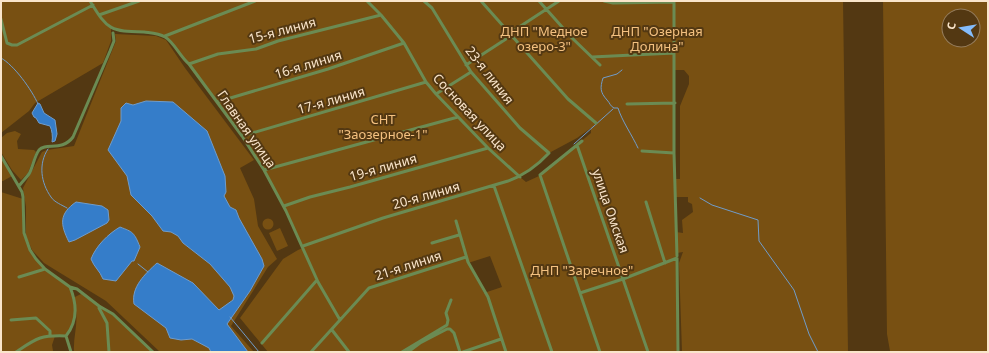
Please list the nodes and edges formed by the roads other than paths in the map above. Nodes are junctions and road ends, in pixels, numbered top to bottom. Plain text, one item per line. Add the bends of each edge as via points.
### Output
1 (90, 1) edge
2 (139, 1) edge
3 (255, 1) edge
4 (367, 1) edge
5 (424, 1) edge
6 (481, 1) edge
7 (539, 1) edge
8 (559, 1) edge
9 (604, 1) edge
10 (674, 1) edge
11 (93, 5) junction
12 (547, 9) junction
13 (99, 14) junction
14 (381, 15) junction
15 (1, 19) edge
16 (1, 22) edge
17 (113, 33) dead end
18 (510, 33) junction
19 (165, 36) junction
20 (506, 38) dead end
21 (404, 43) junction
22 (674, 52) junction
23 (592, 57) junction
24 (189, 64) junction
25 (466, 65) junction
26 (600, 65) dead end
27 (471, 72) junction
28 (426, 82) junction
29 (436, 94) junction
30 (217, 102) junction
31 (627, 104) dead end
32 (675, 104) junction
33 (458, 117) junction
34 (596, 123) dead end
35 (242, 136) junction
36 (582, 141) dead end
37 (577, 145) junction
38 (488, 148) junction
39 (642, 151) dead end
40 (549, 153) joint
41 (674, 154) junction
42 (1, 156) edge
43 (264, 170) junction
44 (520, 176) junction
45 (19, 186) junction
46 (494, 186) junction
47 (646, 202) dead end
48 (284, 206) junction
49 (456, 222) dead end
50 (459, 235) junction
51 (432, 243) dead end
52 (303, 246) junction
53 (466, 257) junction
54 (677, 257) junction
55 (665, 263) junction
56 (45, 269) junction
57 (19, 276) dead end
58 (623, 279) junction
59 (317, 280) junction
60 (70, 287) junction
61 (82, 293) junction
62 (580, 293) junction
63 (74, 298) junction
64 (451, 300) dead end
65 (98, 306) junction
66 (11, 320) dead end
67 (340, 320) junction
68 (332, 330) junction
69 (50, 335) junction
70 (66, 336) junction
71 (501, 339) junction
72 (262, 343) dead end
73 (411, 351) edge
74 (16, 352) edge
75 (71, 352) edge
76 (109, 352) edge
77 (152, 352) edge
78 (311, 352) edge
79 (349, 352) edge
80 (402, 352) edge
81 (461, 352) edge
82 (506, 352) edge
83 (552, 352) edge
84 (600, 352) edge
85 (648, 352) edge
86 (678, 352) edge

1 - 11 street
2 - 13 street
3 - 19 street
4 - 14 street, Сосновая улица
5 - 25 street, 23-я линия via 432,8
6 - 18 street
7 - 12 street
8 - 12 street
9 - 10 street
10 - 22 street
11 - 13 street
11 - 16 street via 17,45 7,42
12 - 18 street
12 - 23 street
13 - 19 street via 107,26 116,30
14 - 21 street, Сосновая улица
14 - 24 street, 15-я линия via 256,49 218,54
15 - 16 street
17 - 45 street via 114,41 73,137 68,144 39,150 29,174
18 - 34 street via 568,99
19 - 24 street, Главная улица
20 - 25 street
21 - 28 street, Сосновая улица
21 - 30 street, 16-я линия
22 - 23 street
22 - 32 street
23 - 26 street
24 - 30 street, Главная улица
25 - 27 street, 23-я линия
27 - 29 street
27 - 40 street, 23-я линия via 520,128
28 - 29 street, Сосновая улица
28 - 35 street, 17-я линия
29 - 33 street, Сосновая улица
30 - 35 street, Главная улица
31 - 32 street
32 - 41 street
33 - 38 street, Сосновая улица
33 - 43 street
35 - 43 street, Главная улица
36 - 37 street
37 - 58 street, улица Омская
37 - 62 street via 540,175
38 - 44 street, Сосновая улица
38 - 48 street, 19-я линия
39 - 41 street
40 - 44 street, 20-я линия via 539,164
41 - 54 street
42 - 45 street
43 - 48 street, Главная улица
44 - 46 street, 20-я линия
45 - 56 street via 23,197 24,233 30,250
46 - 52 street, 20-я линия via 383,218
46 - 83 street
47 - 55 street
48 - 52 street, Главная улица
49 - 50 street
50 - 51 street
50 - 53 street
52 - 59 street, Главная улица
53 - 67 street, 21-я линия via 369,288
53 - 71 street via 488,298
54 - 55 street
54 - 86 street
55 - 58 street
56 - 57 street
56 - 60 street
58 - 62 street
58 - 85 street, улица Омская
59 - 67 street, Главная улица
59 - 72 street
60 - 61 street
60 - 63 street
61 - 63 street
61 - 65 street
62 - 84 street
63 - 70 street via 76,310 72,328
64 - 80 street via 446,313 447,325
65 - 76 street via 107,323
65 - 77 street via 113,314
66 - 69 street via 36,318 50,331
67 - 68 street, 21-я линия
68 - 78 street, 21-я линия
68 - 79 street
69 - 70 street
69 - 74 street via 39,337
70 - 75 street
71 - 81 street
71 - 82 street
73 - 81 street via 426,340 450,329

